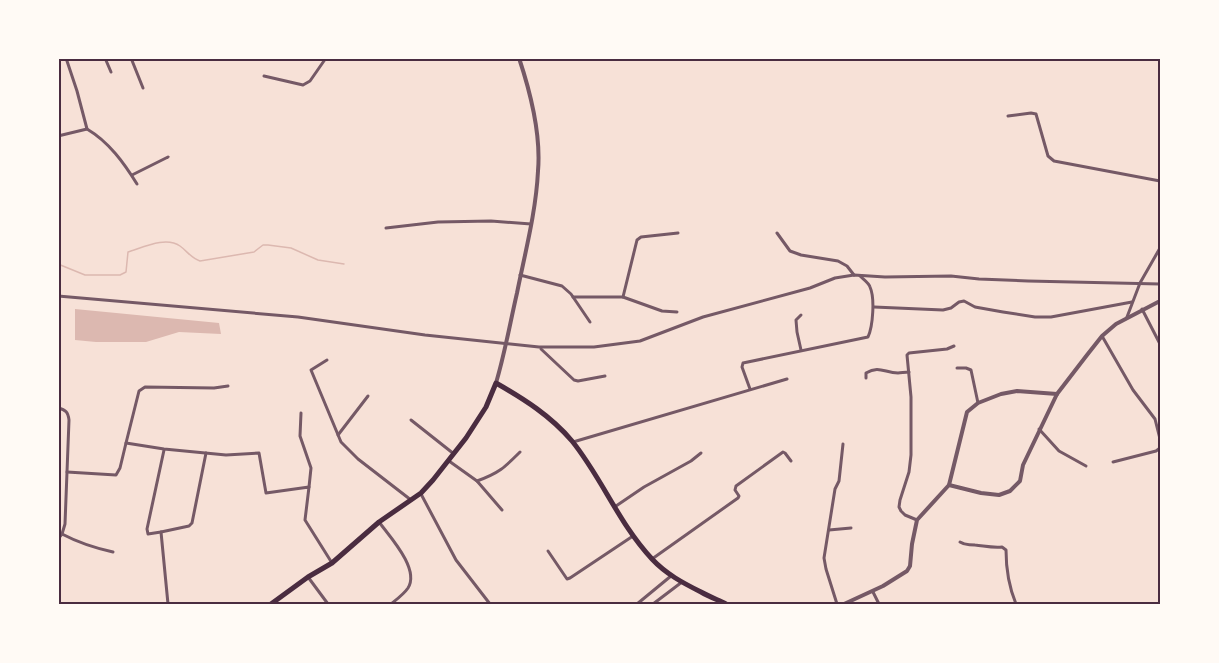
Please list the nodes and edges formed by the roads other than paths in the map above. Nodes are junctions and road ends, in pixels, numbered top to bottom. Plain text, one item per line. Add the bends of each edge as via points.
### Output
1 (66, 58) edge
2 (105, 58) edge
3 (131, 58) edge
4 (326, 58) edge
5 (519, 58) edge
6 (111, 72) dead end
7 (264, 76) dead end
8 (143, 88) dead end
9 (1008, 116) dead end
10 (87, 129) junction
11 (58, 136) edge
12 (168, 157) dead end
13 (132, 176) junction
14 (1161, 181) edge
15 (137, 184) dead end
16 (531, 224) junction
17 (386, 228) dead end
18 (777, 232) dead end
19 (678, 233) dead end
20 (1161, 248) edge
21 (856, 275) junction
22 (520, 276) junction
23 (1140, 283) junction
24 (1161, 284) edge
25 (58, 296) edge
26 (573, 297) junction
27 (623, 297) junction
28 (1161, 300) edge
29 (1132, 303) junction
30 (874, 307) junction
31 (1142, 309) junction
32 (677, 312) dead end
33 (801, 315) dead end
34 (1127, 319) junction
35 (590, 322) dead end
36 (1102, 336) junction
37 (507, 343) junction
38 (1161, 344) edge
39 (954, 346) dead end
40 (539, 347) junction
41 (801, 350) junction
42 (327, 360) dead end
43 (957, 368) dead end
44 (909, 372) junction
45 (605, 376) dead end
46 (866, 378) dead end
47 (787, 379) dead end
48 (495, 383) junction
49 (228, 386) dead end
50 (750, 389) junction
51 (1057, 394) junction
52 (368, 396) dead end
53 (978, 403) junction
54 (58, 408) edge
55 (300, 413) dead end
56 (411, 420) dead end
57 (1039, 429) junction
58 (337, 435) junction
59 (1161, 440) edge
60 (572, 442) junction
61 (126, 443) junction
62 (843, 444) dead end
63 (1161, 448) edge
64 (164, 449) junction
65 (520, 452) dead end
66 (206, 453) junction
67 (701, 453) dead end
68 (454, 454) junction
69 (448, 461) junction
70 (791, 461) dead end
71 (1113, 462) dead end
72 (1086, 466) dead end
73 (67, 472) junction
74 (477, 481) junction
75 (949, 485) junction
76 (309, 487) junction
77 (421, 493) junction
78 (411, 500) junction
79 (614, 507) junction
80 (502, 510) dead end
81 (917, 520) junction
82 (379, 522) junction
83 (851, 528) dead end
84 (829, 530) junction
85 (161, 532) junction
86 (62, 534) junction
87 (633, 536) junction
88 (58, 539) edge
89 (960, 542) dead end
90 (548, 551) dead end
91 (113, 552) dead end
92 (652, 560) junction
93 (332, 563) junction
94 (671, 576) junction
95 (308, 577) junction
96 (682, 582) junction
97 (873, 592) junction
98 (280, 597) junction
99 (168, 604) edge
100 (271, 604) edge
101 (283, 604) edge
102 (328, 604) edge
103 (391, 604) edge
104 (490, 604) edge
105 (637, 604) edge
106 (653, 604) edge
107 (724, 604) edge
108 (837, 604) edge
109 (844, 604) edge
110 (879, 604) edge
111 (1016, 604) edge

1 - 10 street
2 - 6 street
3 - 8 street
4 - 7 street via 303,85
5 - 16 street via 536,135 538,169
9 - 14 street via 1036,114 1048,156 1054,160
10 - 11 street
10 - 13 street via 115,151
12 - 13 street
13 - 15 street
16 - 17 street via 438,222
16 - 22 street
18 - 21 street via 790,251 838,261
19 - 27 street via 637,240
20 - 23 street
21 - 23 street
21 - 30 street via 870,286
21 - 40 street via 703,318 640,341 594,347
22 - 26 street via 562,286
22 - 37 street
23 - 24 street
23 - 29 street
25 - 37 street via 298,317
26 - 27 street
26 - 35 street
27 - 32 street via 662,311
28 - 31 street
29 - 30 street via 1051,317 1003,312 963,302 943,310
29 - 34 street
30 - 41 street via 868,336
31 - 34 street
31 - 38 street
33 - 41 street via 796,320
34 - 36 street
36 - 51 street
36 - 59 street via 1155,419
37 - 40 street
37 - 48 street
39 - 44 street via 908,354
40 - 45 street via 574,380
41 - 50 street via 743,363
42 - 58 street via 311,370
43 - 53 street via 971,370
44 - 46 street via 871,370
44 - 81 street via 911,455 899,507
47 - 50 street
48 - 60 main road via 543,414
48 - 68 main road via 486,406
49 - 61 street via 145,387 139,391
50 - 60 street
51 - 53 street via 1017,391
51 - 57 street
52 - 58 street
53 - 75 street via 967,412
54 - 73 street via 68,413 69,420
55 - 76 street via 300,436 311,468
56 - 68 street
57 - 72 street via 1059,451
57 - 75 street via 1020,481 1011,491 981,494
58 - 78 street via 358,459
60 - 79 main road
61 - 64 street
61 - 73 street via 116,475
62 - 84 street
63 - 71 street
64 - 66 street
64 - 85 street via 147,529 148,534
65 - 74 street via 495,475
66 - 76 street via 259,453 266,493
66 - 85 street via 192,523
67 - 79 street
68 - 69 main road
69 - 74 street
69 - 77 main road
70 - 92 street via 783,452 736,486 738,498
73 - 86 street via 66,524
74 - 80 street
75 - 81 street
76 - 93 street via 305,520
77 - 78 main road
77 - 104 street via 456,560
78 - 82 main road
79 - 87 main road
81 - 97 street via 907,571
82 - 93 main road
82 - 103 street via 399,549 411,576 408,588
83 - 84 street
84 - 108 street via 824,558
85 - 99 street
86 - 88 street
86 - 91 street
87 - 90 street via 567,579
87 - 92 main road
89 - 111 street via 1006,550 1007,572
92 - 94 main road
93 - 95 main road
94 - 96 main road
94 - 105 street
95 - 98 main road
95 - 102 street
96 - 106 street
96 - 107 main road
97 - 109 street
97 - 110 street
98 - 100 main road
98 - 101 street

